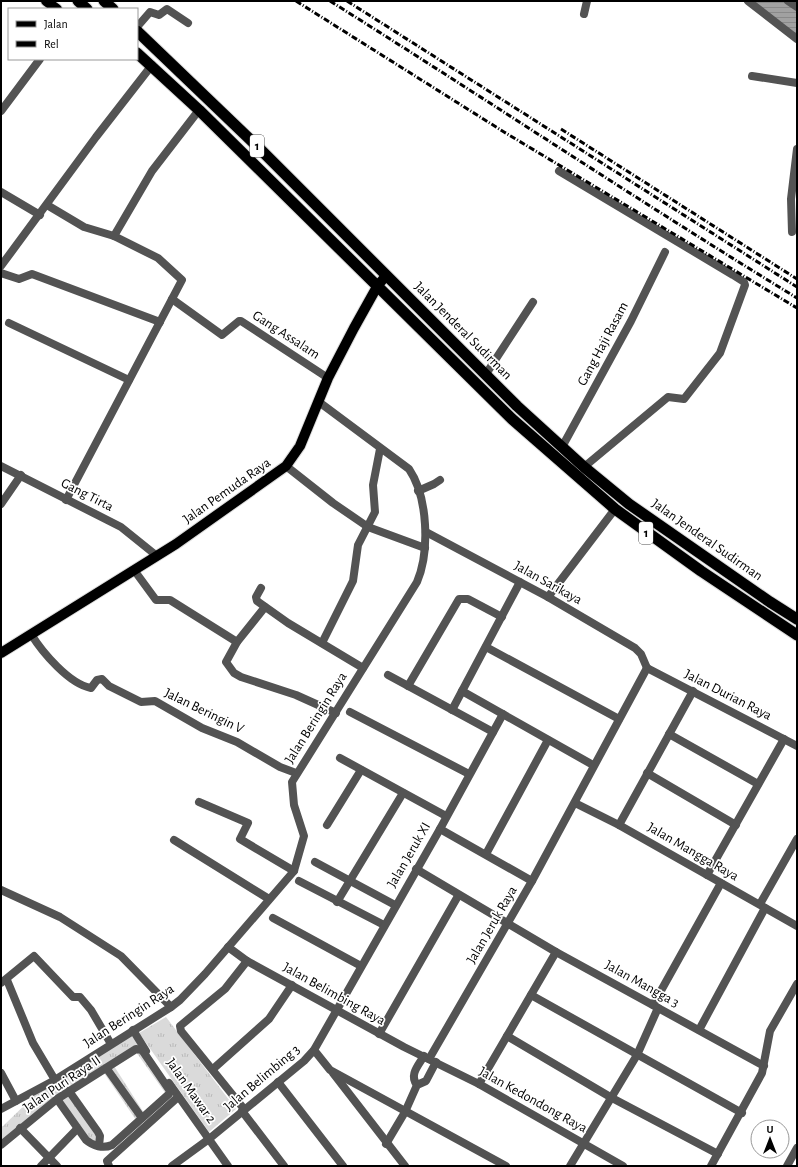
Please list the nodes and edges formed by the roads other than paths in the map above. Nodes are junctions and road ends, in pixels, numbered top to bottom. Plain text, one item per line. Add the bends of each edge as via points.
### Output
1 (46, 1) edge
2 (78, 1) edge
3 (104, 1) edge
4 (587, 1) edge
5 (748, 1) edge
6 (788, 1) edge
7 (797, 7) edge
8 (56, 8) edge
9 (86, 8) edge
10 (112, 8) edge
11 (584, 14) dead end
12 (188, 23) dead end
13 (138, 26) edge
14 (138, 32) edge
15 (797, 39) edge
16 (138, 54) edge
17 (39, 60) edge
18 (152, 65) junction
19 (752, 76) dead end
20 (797, 82) edge
21 (1, 110) edge
22 (199, 110) junction
23 (797, 149) edge
24 (559, 170) dead end
25 (1, 192) edge
26 (47, 205) junction
27 (40, 215) junction
28 (792, 232) dead end
29 (114, 236) junction
30 (665, 252) dead end
31 (1, 266) edge
32 (1, 273) edge
33 (386, 276) junction
34 (378, 285) junction
35 (172, 299) junction
36 (533, 302) dead end
37 (160, 322) junction
38 (9, 323) dead end
39 (486, 374) junction
40 (328, 378) junction
41 (129, 380) junction
42 (319, 402) junction
43 (562, 447) junction
44 (380, 449) junction
45 (1, 466) edge
46 (286, 466) junction
47 (584, 467) junction
48 (21, 476) junction
49 (440, 480) dead end
50 (418, 491) junction
51 (66, 500) junction
52 (1, 504) edge
53 (615, 509) junction
54 (368, 527) junction
55 (427, 533) junction
56 (425, 548) junction
57 (157, 556) junction
58 (134, 570) junction
59 (520, 582) junction
60 (261, 588) dead end
61 (548, 597) junction
62 (770, 602) junction
63 (265, 606) junction
64 (764, 613) junction
65 (502, 617) junction
66 (797, 619) edge
67 (31, 634) junction
68 (797, 635) edge
69 (237, 642) junction
70 (322, 643) junction
71 (486, 647) junction
72 (1, 653) edge
73 (362, 668) junction
74 (647, 668) junction
75 (388, 675) dead end
76 (408, 686) junction
77 (462, 691) junction
78 (693, 691) junction
79 (452, 710) junction
80 (350, 712) dead end
81 (336, 713) junction
82 (503, 714) junction
83 (619, 719) junction
84 (493, 732) junction
85 (669, 734) junction
86 (784, 738) junction
87 (548, 740) junction
88 (797, 746) edge
89 (340, 758) dead end
90 (593, 765) junction
91 (361, 770) junction
92 (296, 773) junction
93 (647, 773) junction
94 (469, 774) junction
95 (758, 784) junction
96 (403, 793) junction
97 (199, 802) dead end
98 (575, 802) junction
99 (446, 816) junction
100 (327, 825) dead end
101 (619, 825) junction
102 (736, 825) junction
103 (440, 829) junction
104 (797, 839) edge
105 (174, 840) dead end
106 (486, 854) junction
107 (315, 862) dead end
108 (416, 869) junction
109 (294, 871) junction
110 (707, 875) junction
111 (299, 880) dead end
112 (532, 881) junction
113 (349, 882) junction
114 (722, 883) junction
115 (1, 890) edge
116 (458, 896) junction
117 (269, 899) junction
118 (338, 902) junction
119 (395, 905) junction
120 (762, 906) junction
121 (273, 918) dead end
122 (508, 923) junction
123 (384, 925) junction
124 (797, 926) edge
125 (232, 950) junction
126 (556, 952) junction
127 (247, 961) junction
128 (361, 966) junction
129 (4, 982) edge
130 (797, 984) edge
131 (292, 985) junction
132 (531, 995) junction
133 (656, 1006) junction
134 (171, 1007) junction
135 (337, 1009) junction
136 (134, 1030) junction
137 (699, 1030) junction
138 (379, 1034) junction
139 (507, 1036) junction
140 (111, 1044) junction
141 (314, 1050) junction
142 (637, 1055) junction
143 (430, 1059) junction
144 (764, 1066) junction
145 (107, 1069) junction
146 (213, 1069) junction
147 (330, 1070) junction
148 (1, 1073) edge
149 (55, 1080) junction
150 (278, 1082) junction
151 (479, 1084) junction
152 (417, 1085) junction
153 (69, 1091) junction
154 (178, 1097) junction
155 (612, 1098) junction
156 (58, 1099) junction
157 (16, 1101) junction
158 (1, 1109) edge
159 (243, 1110) junction
160 (405, 1112) junction
161 (742, 1112) junction
162 (142, 1118) junction
163 (20, 1128) junction
164 (77, 1129) junction
165 (208, 1140) junction
166 (386, 1144) junction
167 (585, 1144) junction
168 (1, 1145) edge
169 (99, 1146) junction
170 (797, 1148) edge
171 (718, 1154) junction
172 (48, 1158) junction
173 (41, 1166) edge
174 (57, 1166) edge
175 (109, 1166) edge
176 (172, 1166) edge
177 (228, 1166) edge
178 (284, 1166) edge
179 (343, 1166) edge
180 (404, 1166) edge
181 (506, 1166) edge
182 (570, 1166) edge
183 (623, 1166) edge
184 (711, 1166) edge
185 (788, 1166) edge

1 - 8 main road
2 - 9 highway
3 - 10 highway
4 - 11 street
5 - 15 street
6 - 7 street
12 - 13 street via 167,9 160,15 150,12
14 - 33 highway, Jalan Jenderal Sudirman / 1 via 261,150
16 - 18 highway, Jalan Jenderal Sudirman / 1
17 - 21 street
18 - 22 highway, Jalan Jenderal Sudirman / 1
18 - 26 street
19 - 20 street
22 - 29 street via 152,171
22 - 34 highway, Jalan Jenderal Sudirman / 1
23 - 28 street via 791,199
24 - 47 street via 745,284 720,353 684,399 668,397
25 - 27 street
26 - 27 street
26 - 29 street via 84,227
27 - 31 street
29 - 35 street via 158,258 182,280
30 - 43 street, Gang Haji Rasam
32 - 37 street via 19,279 32,274
33 - 34 main road, Jalan Pemuda Raya
33 - 39 highway, Jalan Jenderal Sudirman / 1
34 - 40 main road, Jalan Pemuda Raya
34 - 53 highway, Jalan Jenderal Sudirman / 1 via 508,414
35 - 37 street
35 - 40 street, Gang Assalam via 222,335 241,321
36 - 39 street
37 - 41 street
38 - 41 street
39 - 43 highway, Jalan Jenderal Sudirman / 1
40 - 42 main road, Jalan Pemuda Raya
41 - 51 street
42 - 44 street, Jalan Beringin Raya
42 - 46 main road, Jalan Pemuda Raya via 300,446
43 - 47 highway, Jalan Jenderal Sudirman / 1
44 - 50 street, Jalan Beringin Raya via 409,469
44 - 54 street via 372,485 375,512
45 - 48 street, Gang Tirta
46 - 54 street
46 - 57 main road, Jalan Pemuda Raya
47 - 62 highway, Jalan Jenderal Sudirman / 1 via 629,504
48 - 51 street, Gang Tirta
48 - 52 street
49 - 50 street
50 - 55 street, Jalan Beringin Raya
51 - 57 street, Gang Tirta via 121,527
53 - 61 street
53 - 64 highway, Jalan Jenderal Sudirman / 1
54 - 56 street
54 - 70 street via 358,545 353,580
55 - 56 street, Jalan Beringin Raya
55 - 59 street, Jalan Sarikaya
56 - 73 street, Jalan Beringin Raya via 417,582
57 - 58 main road, Jalan Pemuda Raya
58 - 67 main road, Jalan Pemuda Raya
58 - 69 street via 156,600 170,600
59 - 61 street, Jalan Sarikaya
59 - 65 street
60 - 63 street via 256,597 257,601
61 - 74 street, Jalan Sarikaya via 635,648 641,654
62 - 64 highway
62 - 66 highway, Jalan Jenderal Sudirman / 1
63 - 69 street
63 - 70 street
64 - 68 highway, Jalan Jenderal Sudirman / 1
65 - 71 street
65 - 76 street via 468,599 459,599
67 - 72 main road, Jalan Pemuda Raya
67 - 92 street, Jalan Beringin V via 42,652 81,685 91,688 97,680 102,680 141,702 155,701 202,728 237,742
69 - 81 street via 226,662 234,673 296,695
70 - 73 street
71 - 77 street
71 - 83 street
73 - 81 street, Jalan Beringin Raya
74 - 78 street, Jalan Durian Raya
74 - 83 street, Jalan Jeruk Raya
75 - 76 street
76 - 79 street
77 - 79 street
77 - 82 street
78 - 85 street
78 - 86 street, Jalan Durian Raya
79 - 84 street
80 - 94 street
81 - 92 street, Jalan Beringin Raya
82 - 84 street, Jalan Jeruk XI
82 - 87 street
83 - 90 street, Jalan Jeruk Raya
84 - 94 street, Jalan Jeruk XI
85 - 93 street
85 - 95 street
86 - 88 street, Jalan Durian Raya
86 - 95 street
87 - 90 street
87 - 106 street
89 - 91 street
90 - 98 street, Jalan Jeruk Raya
91 - 96 street
91 - 100 street
92 - 109 street, Jalan Beringin Raya via 292,782 292,794 304,836
93 - 101 street
93 - 102 street
94 - 99 street, Jalan Jeruk XI
95 - 102 street
96 - 99 street
96 - 113 street
97 - 109 street via 248,823 240,838
98 - 101 street, Jalan Mangga Raya
98 - 112 street, Jalan Jeruk Raya
99 - 103 street, Jalan Jeruk XI
101 - 110 street, Jalan Mangga Raya
102 - 110 street
103 - 106 street
103 - 108 street, Jalan Jeruk XI
104 - 120 street
105 - 117 street
106 - 112 street
107 - 113 street
108 - 116 street, Jalan Mangga 3
108 - 119 street, Jalan Jeruk XI
109 - 117 street, Jalan Beringin Raya
110 - 114 street, Jalan Mangga Raya
111 - 118 street
112 - 122 street, Jalan Jeruk Raya
113 - 118 street
113 - 119 street
114 - 120 street, Jalan Mangga Raya
114 - 133 street
115 - 134 street via 60,916 121,956
116 - 122 street, Jalan Mangga 3
116 - 138 street
117 - 125 street, Jalan Beringin Raya
118 - 123 street
119 - 123 street, Jalan Jeruk XI
120 - 124 street, Jalan Mangga Raya
120 - 137 street
121 - 128 street
122 - 126 street, Jalan Mangga 3
122 - 143 street, Jalan Jeruk Raya
123 - 128 street, Jalan Jeruk XI
125 - 127 street, Jalan Belimbing Raya
125 - 134 street, Jalan Beringin Raya
126 - 132 street
126 - 133 street, Jalan Mangga 3
127 - 131 street, Jalan Belimbing Raya
127 - 146 street via 220,993 180,1026 181,1031
128 - 135 street, Jalan Jeruk XI
129 - 140 street via 34,956 73,997 80,997 88,1005
129 - 149 street
130 - 144 street via 770,1031
131 - 135 street, Jalan Belimbing Raya
131 - 146 street via 268,1019
132 - 139 street
132 - 142 street
133 - 137 street, Jalan Mangga 3
133 - 142 street
134 - 136 street, Jalan Beringin Raya
135 - 138 street, Jalan Belimbing Raya
135 - 141 street, Jalan Belimbing 3
136 - 140 street, Jalan Beringin Raya
136 - 154 street, Jalan Mawar 2
137 - 144 street, Jalan Mangga 3
138 - 143 street, Jalan Belimbing Raya
139 - 151 street
139 - 155 street
140 - 149 street, Jalan Beringin Raya
141 - 147 street
141 - 150 street, Jalan Belimbing 3
142 - 155 street
142 - 161 street
143 - 151 street, Jalan Kedondong Raya
143 - 152 street, Jalan Jeruk Raya via 426,1081
143 - 152 street, Jalan Jeruk Raya via 413,1075 413,1081
144 - 161 street
145 - 153 street, Jalan Puri Raya II
145 - 162 street
145 - 162 street, Jalan Puri Raya II via 142,1050 170,1091
146 - 159 street
147 - 160 street
147 - 166 street
148 - 157 street
149 - 157 street, Jalan Beringin Raya
150 - 159 street, Jalan Belimbing 3
150 - 179 street
151 - 167 street, Jalan Kedondong Raya
152 - 160 street, Jalan Jeruk Raya
153 - 156 street, Jalan Puri Raya II
153 - 169 street via 98,1132
154 - 165 street, Jalan Mawar 2
154 - 175 street via 107,1161
155 - 167 street
155 - 171 street
156 - 163 street, Jalan Puri Raya II
156 - 164 street
157 - 158 street, Jalan Beringin Raya
159 - 165 street, Jalan Belimbing 3
159 - 178 street
160 - 166 street, Jalan Jeruk Raya
160 - 181 street
161 - 171 street
162 - 169 street via 112,1145
163 - 168 street, Jalan Puri Raya II
163 - 172 street
164 - 169 street via 91,1144
164 - 172 street
165 - 176 street, Jalan Belimbing 3
165 - 177 street, Jalan Mawar 2
166 - 180 street
167 - 182 street
167 - 183 street, Jalan Kedondong Raya
170 - 185 street
171 - 184 street
172 - 173 street
172 - 174 street

